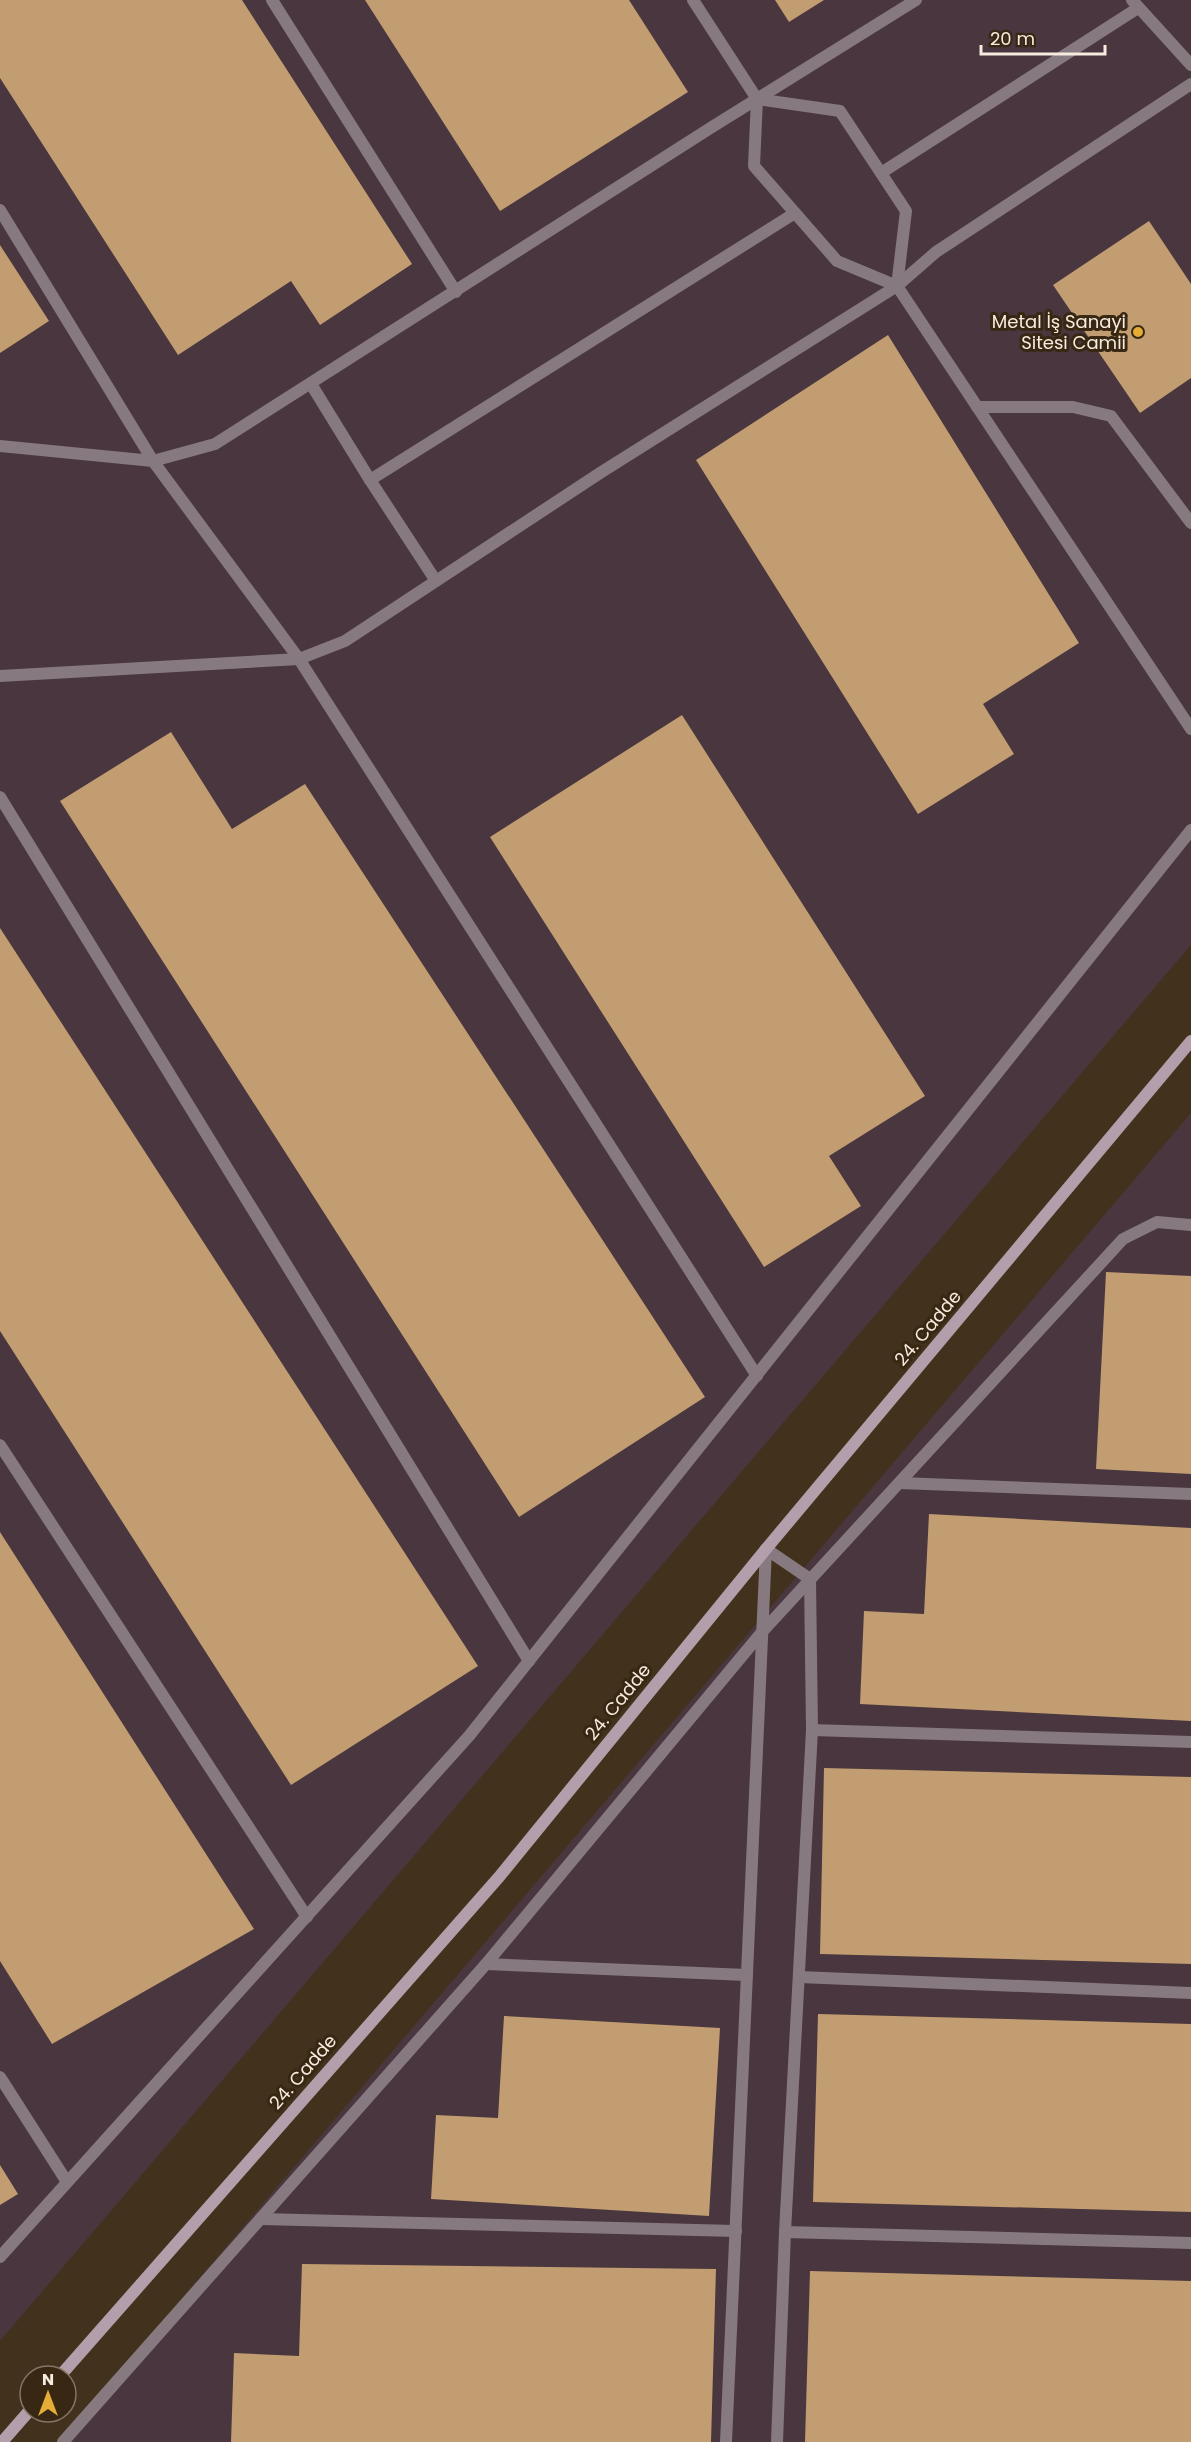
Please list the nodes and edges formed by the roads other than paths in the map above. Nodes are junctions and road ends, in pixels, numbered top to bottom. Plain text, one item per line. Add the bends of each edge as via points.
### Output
1 (272, 0) edge
2 (693, 0) edge
3 (916, 0) edge
4 (1135, 4) edge
5 (1191, 65) edge
6 (1191, 84) edge
7 (757, 99) junction
8 (881, 173) junction
9 (0, 210) edge
10 (795, 213) junction
11 (897, 286) junction
12 (456, 292) junction
13 (311, 384) junction
14 (977, 406) junction
15 (0, 446) edge
16 (153, 461) junction
17 (370, 480) junction
18 (1191, 523) edge
19 (436, 581) junction
20 (298, 659) junction
21 (0, 676) edge
22 (1191, 729) edge
23 (0, 797) edge
24 (1191, 830) edge
25 (1191, 1041) edge
26 (1191, 1225) edge
27 (757, 1376) junction
28 (0, 1445) edge
29 (900, 1483) junction
30 (1191, 1494) edge
31 (766, 1549) junction
32 (810, 1579) junction
33 (762, 1632) junction
34 (529, 1661) junction
35 (812, 1730) junction
36 (1191, 1742) edge
37 (307, 1917) junction
38 (486, 1964) junction
39 (747, 1975) junction
40 (799, 1977) junction
41 (1191, 1993) edge
42 (0, 2077) edge
43 (67, 2182) junction
44 (261, 2218) junction
45 (736, 2231) junction
46 (785, 2232) junction
47 (1191, 2243) edge
48 (0, 2257) edge
49 (71, 2364) edge
50 (18, 2424) edge
51 (2, 2442) edge
52 (63, 2442) edge
53 (726, 2442) edge
54 (777, 2442) edge

1 - 12 lane
2 - 7 lane
3 - 7 lane
4 - 5 lane
4 - 8 lane
6 - 11 lane via 936,252
7 - 8 lane via 840,111
7 - 10 lane via 754,166
7 - 12 lane
8 - 11 lane via 906,211
9 - 16 lane
10 - 11 lane via 837,261
10 - 17 lane
11 - 14 lane
11 - 19 lane
12 - 13 lane
13 - 16 lane via 215,444
13 - 17 lane
14 - 18 lane via 1072,406 1112,416
14 - 22 lane
15 - 16 lane
16 - 20 lane
17 - 19 lane
19 - 20 lane via 345,641
20 - 21 lane
20 - 27 lane
23 - 34 lane
24 - 27 lane
25 - 31 street, 24. Cadde
26 - 29 lane via 1157,1222 1123,1239
27 - 34 lane
28 - 37 lane
29 - 30 lane
29 - 32 lane
31 - 32 lane
31 - 33 lane
31 - 49 street, 24. Cadde via 499,1877
32 - 33 lane
32 - 35 lane
33 - 38 lane
33 - 39 lane
34 - 37 lane via 470,1736
35 - 36 lane
35 - 40 lane
37 - 43 lane
38 - 39 lane
38 - 44 lane
39 - 45 lane
40 - 41 lane
40 - 46 lane
42 - 43 lane
43 - 48 lane
44 - 45 lane
44 - 52 lane
45 - 53 lane
46 - 47 lane
46 - 54 lane
50 - 51 street

